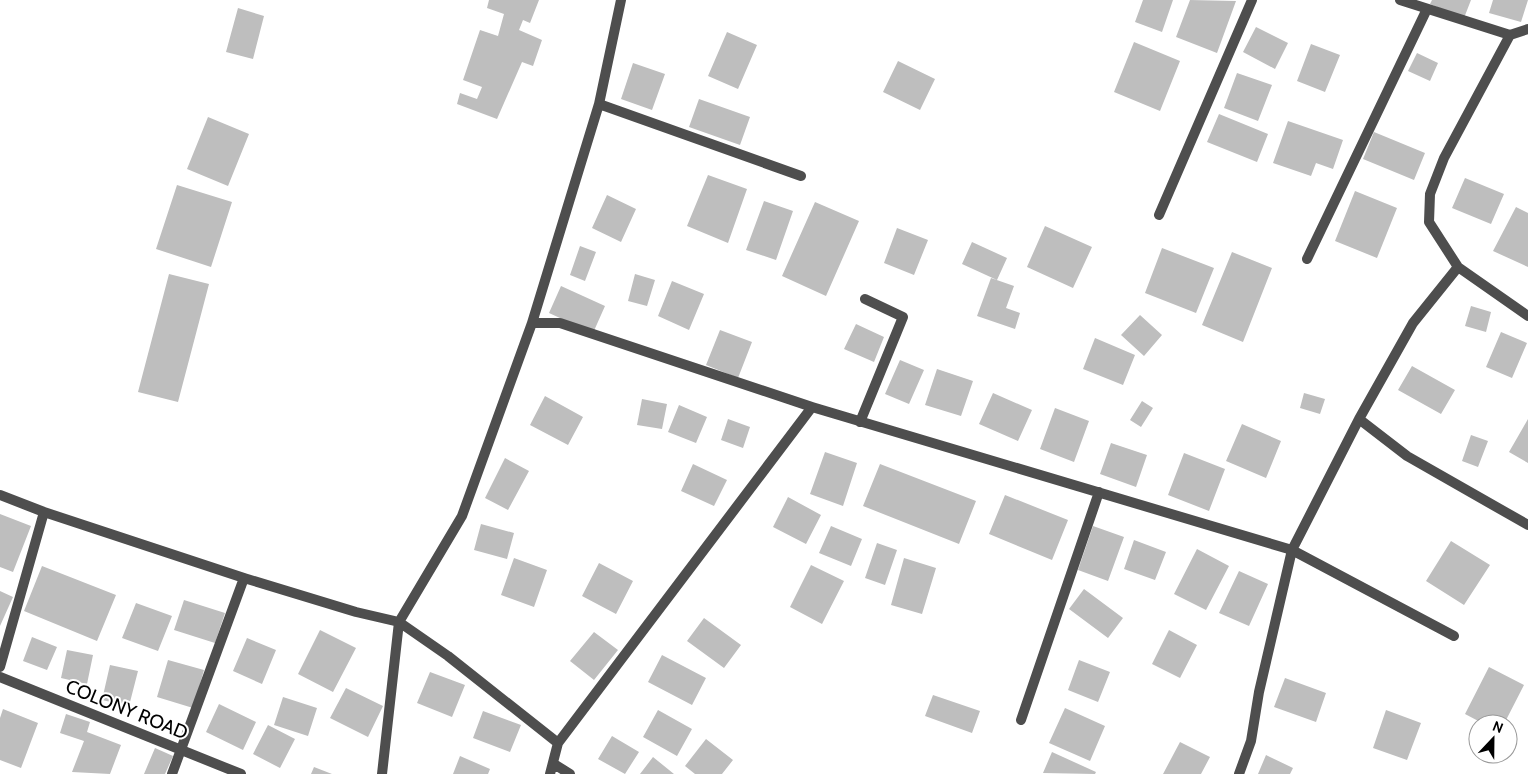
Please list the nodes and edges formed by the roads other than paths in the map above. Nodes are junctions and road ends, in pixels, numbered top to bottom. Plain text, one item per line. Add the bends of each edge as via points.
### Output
1 (621, 0) edge
2 (1252, 0) edge
3 (1400, 0) edge
4 (1427, 9) junction
5 (1528, 29) edge
6 (1510, 35) junction
7 (599, 104) junction
8 (801, 176) dead end
9 (1159, 215) dead end
10 (1307, 258) dead end
11 (1458, 266) junction
12 (864, 299) dead end
13 (1528, 316) edge
14 (532, 323) junction
15 (812, 407) junction
16 (1359, 419) junction
17 (860, 422) junction
18 (1099, 492) junction
19 (0, 495) edge
20 (44, 512) junction
21 (1528, 525) edge
22 (1292, 550) junction
23 (244, 578) junction
24 (399, 622) junction
25 (1454, 636) dead end
26 (0, 667) edge
27 (0, 677) edge
28 (1021, 720) dead end
29 (558, 743) junction
30 (180, 749) junction
31 (552, 769) edge
32 (172, 774) edge
33 (241, 774) edge
34 (382, 774) edge
35 (570, 774) edge
36 (1239, 774) edge

1 - 7 street
2 - 9 street
3 - 4 street
4 - 6 street
4 - 10 street
5 - 6 street
6 - 11 street via 1444,158 1430,194 1429,222
7 - 8 street
7 - 14 street
11 - 13 street
11 - 16 street via 1413,323
12 - 17 street via 903,317
14 - 15 street via 560,324
14 - 24 street via 462,516
15 - 17 street
15 - 29 street
16 - 21 street via 1407,456
16 - 22 street
17 - 18 street
18 - 22 street
18 - 28 street
19 - 20 street
20 - 23 street
20 - 26 street
22 - 25 street
22 - 36 street via 1259,692 1252,741
23 - 24 street
23 - 30 street
24 - 29 street via 448,656
24 - 34 street
27 - 30 street, COLONY ROAD
29 - 31 street
30 - 32 street
30 - 33 street, COLONY ROAD
31 - 35 street

